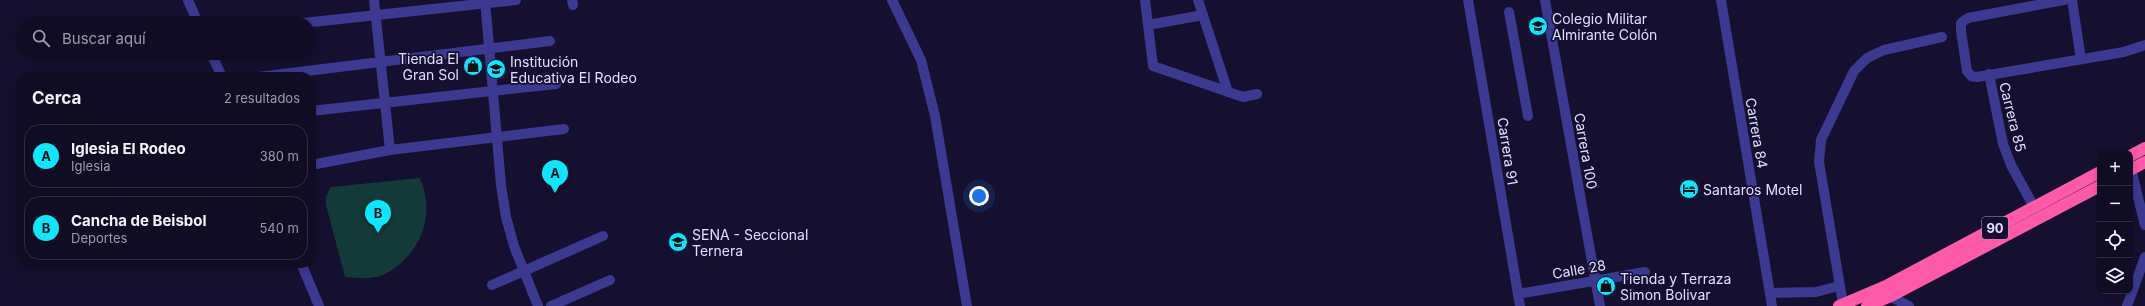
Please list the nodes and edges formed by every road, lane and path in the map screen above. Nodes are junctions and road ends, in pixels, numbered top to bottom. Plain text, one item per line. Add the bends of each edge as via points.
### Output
1 (188, 0) edge
2 (374, 0) edge
3 (516, 0) edge
4 (892, 0) edge
5 (1145, 0) edge
6 (1198, 0) edge
7 (1468, 0) edge
8 (1545, 0) edge
9 (1721, 0) edge
10 (2064, 0) edge
11 (2072, 0) edge
12 (485, 2) edge
13 (1509, 12) dead end
14 (1203, 14) junction
15 (375, 15) junction
16 (195, 16) edge
17 (316, 22) edge
18 (1148, 25) junction
19 (1942, 37) dead end
20 (550, 41) dead end
21 (2145, 45) edge
22 (489, 48) junction
23 (2081, 59) junction
24 (215, 60) edge
25 (380, 62) junction
26 (220, 72) edge
27 (299, 72) edge
28 (1989, 74) junction
29 (556, 84) dead end
30 (493, 91) junction
31 (1228, 92) junction
32 (1257, 94) dead end
33 (384, 103) junction
34 (316, 110) edge
35 (1528, 116) dead end
36 (564, 129) dead end
37 (497, 138) junction
38 (2145, 148) edge
39 (390, 150) junction
40 (2133, 154) edge
41 (2145, 162) edge
42 (316, 164) edge
43 (2133, 168) edge
44 (2097, 174) edge
45 (2133, 177) edge
46 (2097, 187) edge
47 (2034, 208) junction
48 (2145, 224) edge
49 (603, 236) dead end
50 (2145, 257) edge
51 (303, 268) edge
52 (523, 271) junction
53 (1645, 272) dead end
54 (610, 280) dead end
55 (1595, 281) junction
56 (492, 285) dead end
57 (1839, 286) junction
58 (1888, 291) junction
59 (1770, 293) junction
60 (1518, 294) junction
61 (1841, 305) edge
62 (319, 306) edge
63 (538, 306) edge
64 (551, 306) edge
65 (967, 306) edge
66 (1520, 306) edge
67 (1600, 306) edge
68 (1772, 306) edge
69 (1867, 306) edge
70 (1909, 306) edge
71 (2127, 306) edge

1 - 16 street
2 - 15 street
3 - 12 street
4 - 65 street via 920,60 935,116
5 - 18 street
6 - 14 street
7 - 60 street, Carrera 91
8 - 55 street, Carrera 100
9 - 59 street, Carrera 84
10 - 28 street via 1968,18 1961,23 1967,71 1971,76
11 - 23 street
12 - 15 street
12 - 22 street
13 - 35 street
14 - 18 street
14 - 31 street
15 - 17 street
15 - 25 street
18 - 31 street via 1153,66
19 - 57 street via 1884,50 1868,58 1854,71 1821,140 1819,162
20 - 22 street
21 - 23 street via 2124,52
22 - 25 street
22 - 30 street
23 - 28 street
24 - 26 street
25 - 27 street
25 - 33 street
28 - 47 street, Carrera 85 via 2003,144
29 - 30 street
30 - 33 street
30 - 37 street
31 - 32 street via 1243,97
33 - 34 street
33 - 39 street
36 - 37 street
37 - 39 street
37 - 52 street via 506,217
38 - 40 highway
39 - 42 street
41 - 43 highway
44 - 47 highway, 90
45 - 48 street
46 - 58 highway, 90
47 - 58 highway, 90
49 - 52 street
50 - 71 street
51 - 62 street
52 - 56 street
52 - 63 street
53 - 55 street, Calle 28
54 - 64 street
55 - 60 street, Calle 28
55 - 67 street, Carrera 100
57 - 59 street via 1816,292
57 - 61 street
58 - 61 highway, 90
58 - 69 highway, 90
58 - 70 street
59 - 68 street, Carrera 84
60 - 66 street, Carrera 91

